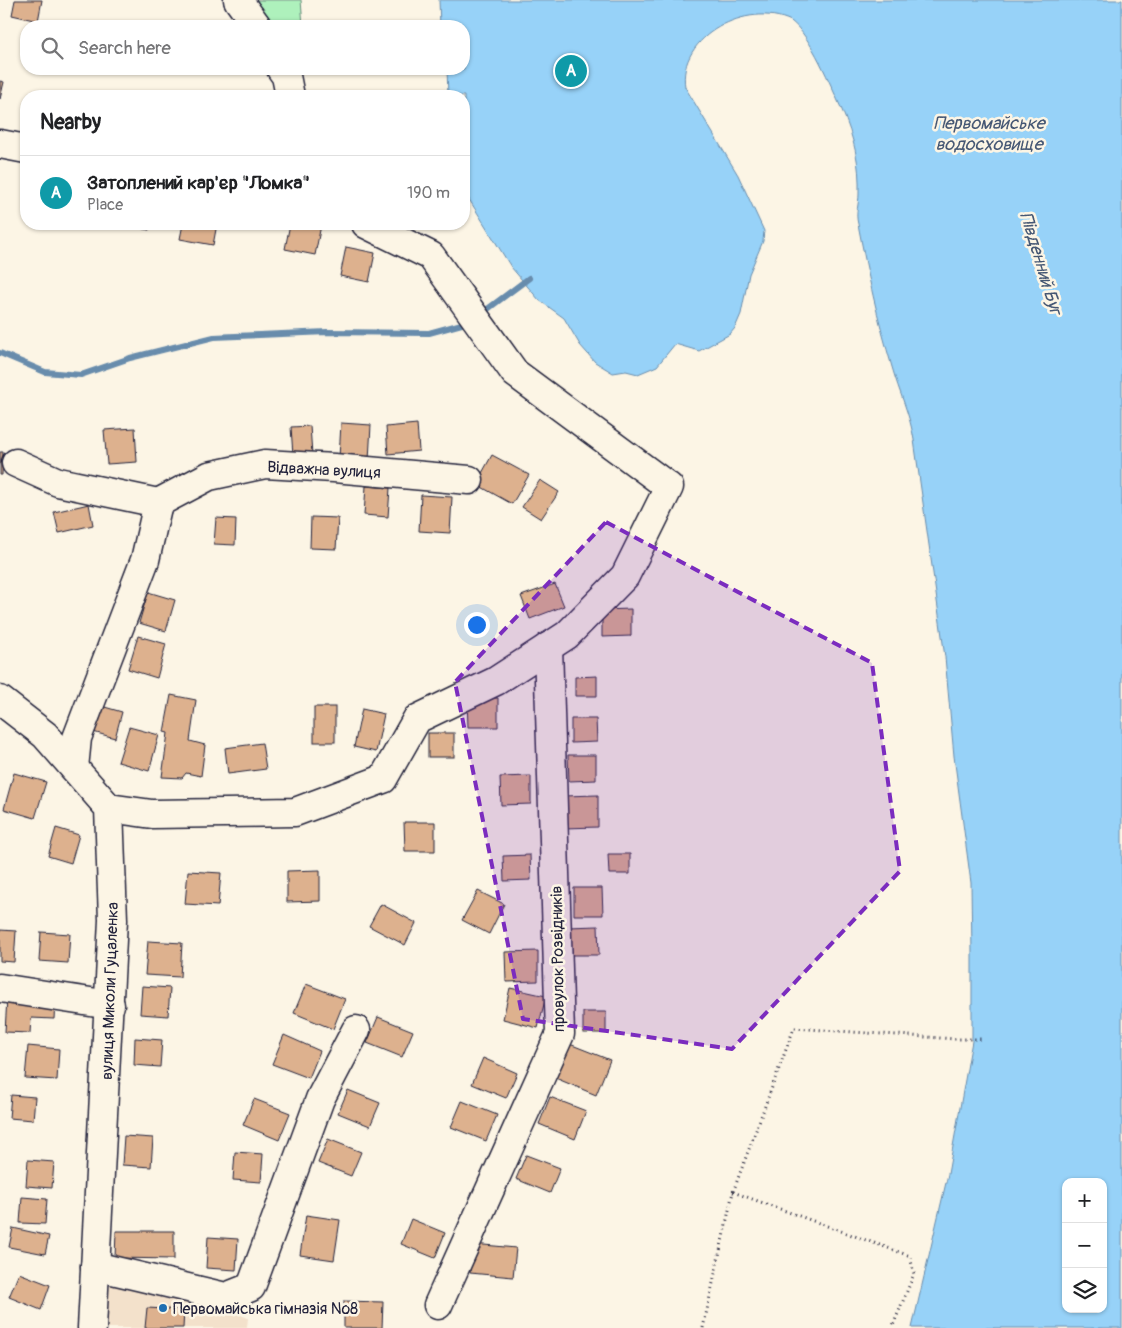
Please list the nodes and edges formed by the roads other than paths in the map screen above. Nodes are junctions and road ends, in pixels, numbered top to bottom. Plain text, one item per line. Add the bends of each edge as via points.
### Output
1 (238, 0) edge
2 (253, 20) edge
3 (285, 75) edge
4 (289, 90) edge
5 (0, 144) edge
6 (20, 148) edge
7 (378, 230) edge
8 (16, 463) dead end
9 (468, 480) dead end
10 (158, 503) junction
11 (548, 648) junction
12 (0, 700) edge
13 (74, 768) junction
14 (108, 808) junction
15 (0, 988) edge
16 (110, 1005) junction
17 (356, 1030) dead end
18 (95, 1266) junction
19 (438, 1305) dead end
20 (92, 1328) edge

1 - 2 street
3 - 4 street
5 - 6 street
7 - 11 street via 431,256 515,373 668,487 625,576 567,635
8 - 10 street via 58,482
9 - 10 street, Відважна вулиця via 266,464 209,476
10 - 13 street via 146,560 77,738
11 - 14 street via 496,681 417,719 383,779 295,812 152,814
11 - 19 street, провулок Розвідників via 560,1034
12 - 13 street via 44,735
13 - 14 street
14 - 16 street, вулиця Миколи Гуцаленка via 113,920
15 - 16 street
16 - 18 street, вулиця Миколи Гуцаленка
17 - 18 street via 320,1099 251,1287 226,1297
18 - 20 street, вулиця Миколи Гуцаленка

